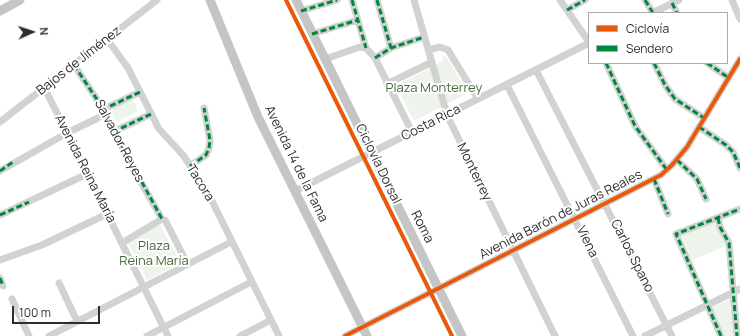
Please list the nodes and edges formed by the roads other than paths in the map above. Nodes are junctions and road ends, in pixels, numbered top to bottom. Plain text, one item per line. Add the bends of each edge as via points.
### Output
1 (20, 0) edge
2 (157, 0) edge
3 (210, 0) edge
4 (296, 0) edge
5 (337, 0) edge
6 (352, 0) edge
7 (377, 0) edge
8 (414, 0) edge
9 (560, 0) edge
10 (585, 0) edge
11 (645, 0) edge
12 (732, 0) edge
13 (676, 2) edge
14 (567, 10) junction
15 (0, 11) edge
16 (301, 11) junction
17 (651, 12) edge
18 (654, 12) edge
19 (677, 12) edge
20 (740, 19) edge
21 (358, 20) junction
22 (312, 34) junction
23 (424, 37) junction
24 (107, 39) junction
25 (588, 42) edge
26 (588, 44) edge
27 (366, 48) junction
28 (391, 48) junction
29 (428, 50) junction
30 (375, 58) junction
31 (324, 59) junction
32 (740, 59) edge
33 (432, 62) junction
34 (606, 64) edge
35 (654, 64) edge
36 (708, 64) edge
37 (74, 65) junction
38 (536, 70) junction
39 (729, 78) junction
40 (387, 84) junction
41 (507, 85) junction
42 (44, 88) junction
43 (140, 92) junction
44 (478, 100) junction
45 (204, 108) dead end
46 (102, 110) junction
47 (151, 114) junction
48 (447, 115) junction
49 (98, 118) dead end
50 (704, 118) junction
51 (0, 122) edge
52 (699, 127) junction
53 (113, 132) junction
54 (412, 132) junction
55 (67, 133) junction
56 (370, 153) junction
57 (677, 160) junction
58 (190, 166) junction
59 (740, 168) edge
60 (667, 170) junction
61 (0, 171) edge
62 (87, 174) junction
63 (654, 179) junction
64 (295, 191) junction
65 (706, 199) dead end
66 (605, 204) junction
67 (740, 209) edge
68 (107, 214) junction
69 (668, 214) dead end
70 (0, 215) edge
71 (162, 218) junction
72 (718, 218) junction
73 (575, 219) junction
74 (231, 242) junction
75 (122, 243) junction
76 (512, 250) junction
77 (0, 260) edge
78 (187, 263) junction
79 (0, 278) edge
80 (252, 282) junction
81 (59, 283) dead end
82 (3, 286) dead end
83 (144, 287) junction
84 (438, 288) junction
85 (737, 291) edge
86 (12, 298) dead end
87 (707, 305) junction
88 (271, 320) junction
89 (77, 321) junction
90 (666, 325) junction
91 (164, 327) junction
92 (362, 327) junction
93 (29, 336) edge
94 (49, 336) edge
95 (147, 336) edge
96 (168, 336) edge
97 (240, 336) edge
98 (279, 336) edge
99 (345, 336) edge
100 (367, 336) edge
101 (462, 336) edge
102 (555, 336) edge
103 (633, 336) edge
104 (645, 336) edge
105 (672, 336) edge
106 (721, 336) edge
107 (737, 336) edge

1 - 15 main road
2 - 24 street, Bajos de Jiménez
3 - 64 main road, Avenida 14 de la Fama via 237,70
4 - 16 main road, Roma
5 - 16 street
6 - 21 street
7 - 28 street
8 - 23 street, Monterrey
9 - 14 street
10 - 14 street
11 - 17 street
12 - 20 street
13 - 18 street
13 - 19 street
14 - 25 street
16 - 22 main road, Roma
21 - 22 street
21 - 27 street
22 - 31 main road, Roma
23 - 28 street
23 - 29 street, Monterrey
24 - 37 street, Bajos de Jiménez
24 - 43 street, Tacora via 122,59
26 - 38 street, Costa Rica
27 - 30 street
27 - 31 street via 360,47
28 - 30 street
29 - 33 street, Monterrey
29 - 44 street via 440,47 448,50
30 - 40 street
31 - 56 main road, Roma
32 - 39 street, Avenida Barón de Juras Reales
33 - 40 street
33 - 48 street, Monterrey
34 - 60 street via 635,126
35 - 50 street via 675,99
36 - 39 street
37 - 42 street, Bajos de Jiménez
37 - 46 street, Salvador Reyes via 91,88
38 - 41 street, Costa Rica
38 - 66 street, Carlos Spano
39 - 50 street, Avenida Barón de Juras Reales
40 - 54 street
41 - 44 street, Costa Rica
41 - 73 street, Viena
42 - 51 street, Bajos de Jiménez
42 - 55 street, Avenida Reina María
43 - 46 street
43 - 47 street, Tacora
44 - 48 street, Costa Rica
45 - 58 street via 209,148 206,155
46 - 53 street, Salvador Reyes
47 - 53 street
47 - 58 street, Tacora via 163,134
48 - 54 street, Costa Rica
48 - 76 street, Monterrey
49 - 55 street
50 - 52 street, Avenida Barón de Juras Reales
52 - 57 street, Avenida Barón de Juras Reales
52 - 59 street via 726,145 733,152
53 - 71 street, Salvador Reyes
54 - 56 street, Costa Rica
55 - 61 street
55 - 62 street, Avenida Reina María
56 - 64 street, Costa Rica
56 - 84 main road, Roma
57 - 60 street, Avenida Barón de Juras Reales
57 - 65 street via 697,179
58 - 74 street, Tacora via 207,191
60 - 63 street, Avenida Barón de Juras Reales
62 - 68 street, Avenida Reina María
62 - 70 street
63 - 66 street, Avenida Barón de Juras Reales
63 - 69 street
64 - 92 main road, Avenida 14 de la Fama
66 - 73 street, Avenida Barón de Juras Reales
66 - 90 street, Carlos Spano
67 - 72 street
68 - 75 street, Avenida Reina María
68 - 77 street via 42,245
71 - 75 street
71 - 78 street, Salvador Reyes
72 - 85 street via 729,243
72 - 87 street via 676,234
73 - 76 street, Avenida Barón de Juras Reales
73 - 103 street, Viena
74 - 78 street
74 - 80 street, Tacora
75 - 83 street, Avenida Reina María
76 - 84 street, Avenida Barón de Juras Reales
76 - 102 street, Monterrey
78 - 83 street
79 - 82 street
80 - 88 street, Tacora
80 - 91 street
81 - 89 street
83 - 89 street
83 - 91 street, Avenida Reina María
84 - 92 street, Avenida Barón de Juras Reales
84 - 101 main road, Roma
85 - 87 street
85 - 107 street
86 - 93 street
87 - 90 street
87 - 106 street
88 - 97 street
88 - 98 street, Tacora
89 - 94 street
90 - 104 street
90 - 105 street, Carlos Spano
91 - 95 street
91 - 96 street, Avenida Reina María
92 - 99 street, Avenida Barón de Juras Reales
92 - 100 main road, Avenida 14 de la Fama

